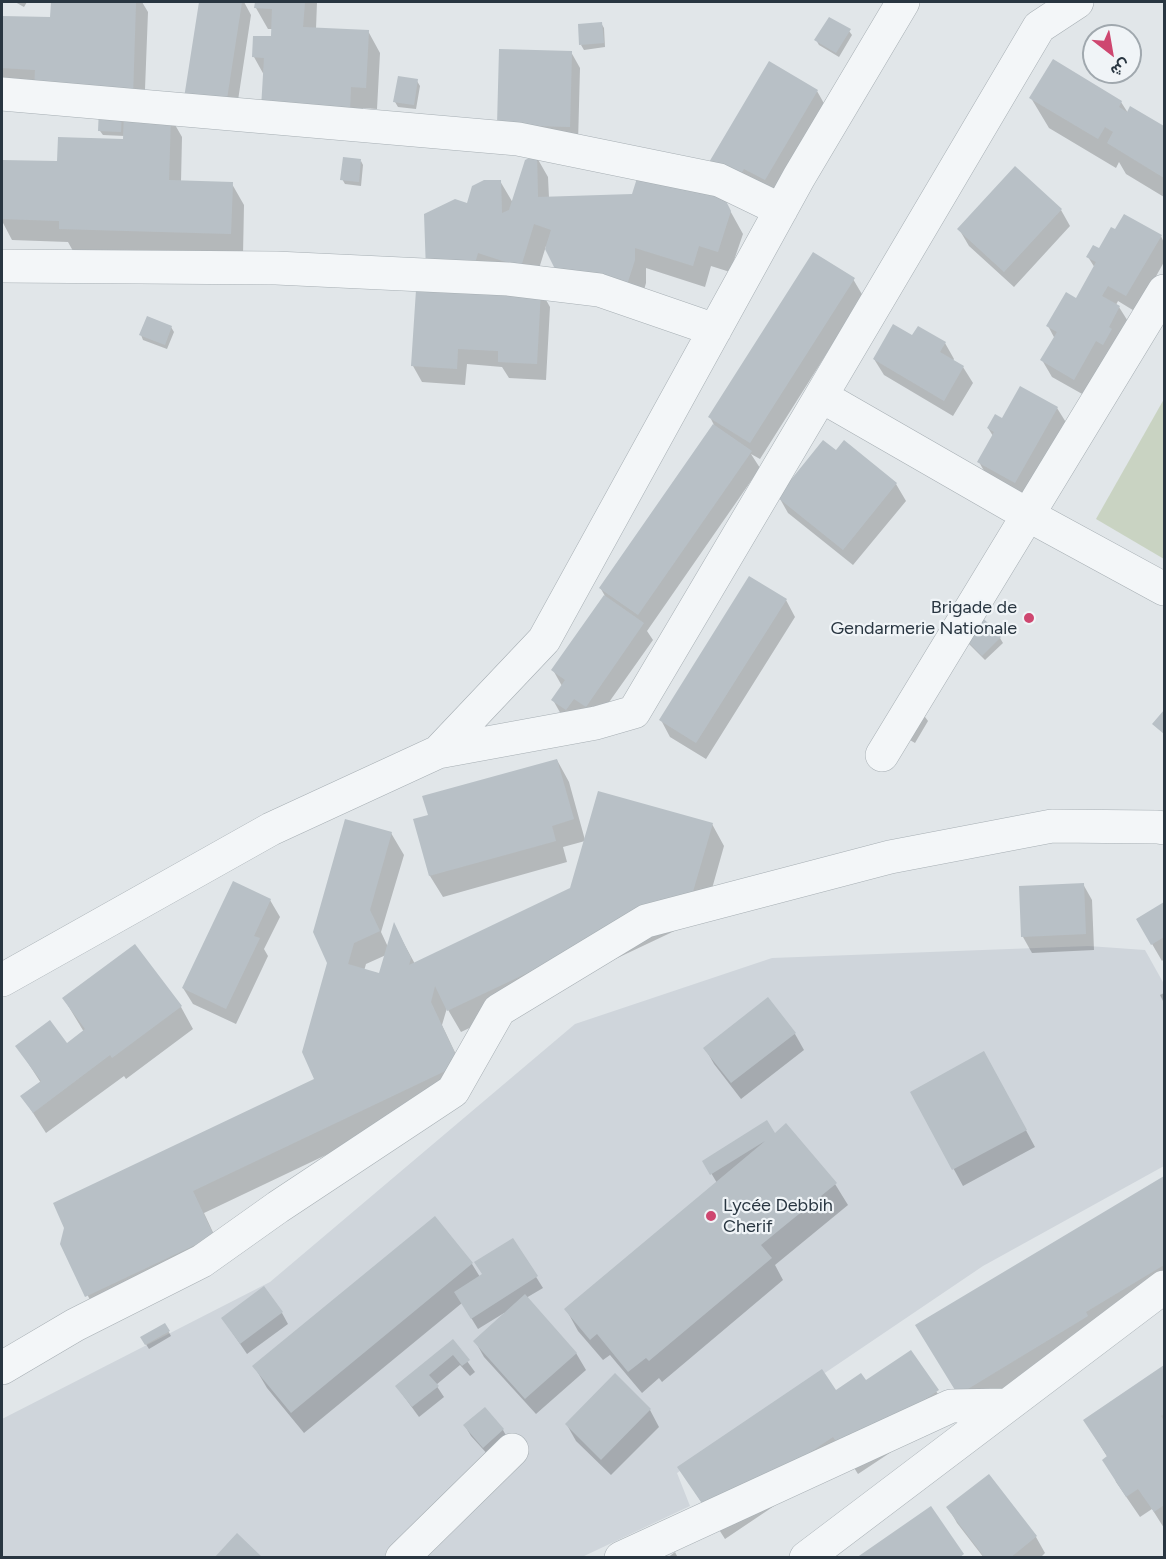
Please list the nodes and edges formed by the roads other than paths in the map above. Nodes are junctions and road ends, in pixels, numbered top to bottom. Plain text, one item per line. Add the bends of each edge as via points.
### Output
1 (903, 2) edge
2 (1077, 2) edge
3 (1039, 14) edge
4 (2, 94) edge
5 (781, 210) junction
6 (2, 266) edge
7 (1164, 291) edge
8 (715, 330) junction
9 (821, 396) junction
10 (1028, 515) junction
11 (1164, 589) edge
12 (438, 752) junction
13 (882, 755) dead end
14 (1162, 822) edge
15 (2, 980) edge
16 (1164, 1287) edge
17 (2, 1368) edge
18 (1006, 1406) junction
19 (512, 1450) dead end
20 (402, 1557) edge
21 (621, 1557) edge
22 (806, 1557) edge

1 - 5 street
2 - 3 street
3 - 9 street
4 - 5 street via 518,138 719,180
5 - 8 street
6 - 8 street via 276,268 508,279 599,290
7 - 10 street
8 - 12 street via 544,640
9 - 10 street
9 - 12 street via 634,712 596,723
10 - 11 street
10 - 13 street
12 - 15 street via 271,829
14 - 17 street via 1052,826 890,857 646,921 499,1010 453,1091 202,1261 75,1325
16 - 18 street
18 - 21 street via 951,1406
18 - 22 street
19 - 20 street

